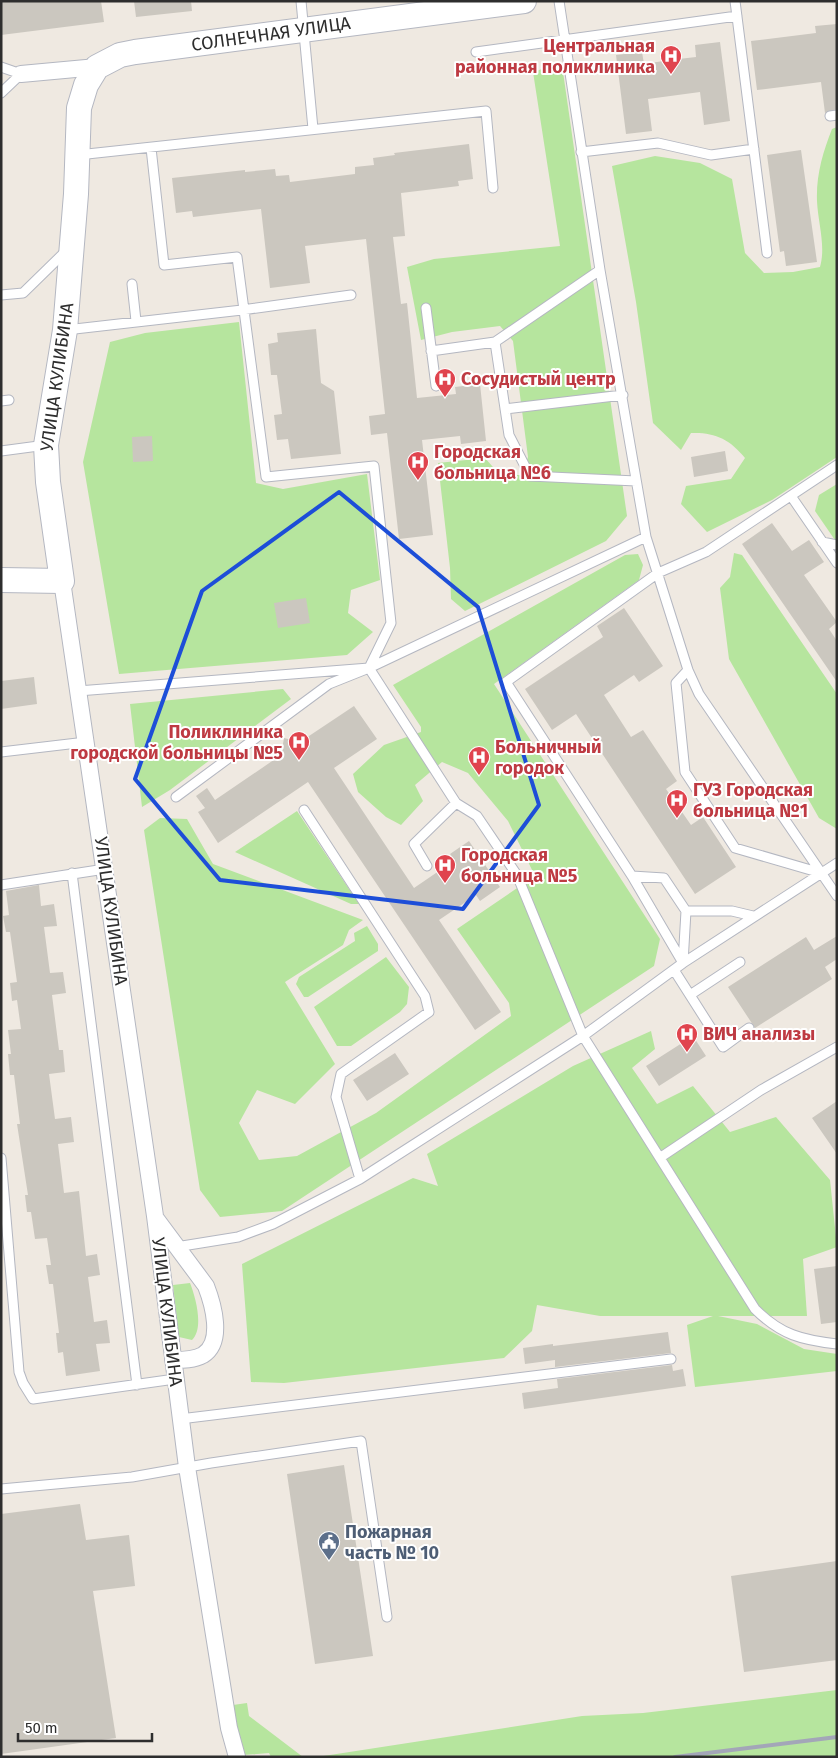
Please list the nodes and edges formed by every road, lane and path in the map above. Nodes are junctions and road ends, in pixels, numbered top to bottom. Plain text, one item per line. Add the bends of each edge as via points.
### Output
1 (301, 1) edge
2 (524, 1) edge
3 (559, 1) edge
4 (735, 1) edge
5 (737, 16) junction
6 (304, 30) junction
7 (564, 40) junction
8 (476, 52) dead end
9 (1, 67) edge
10 (97, 67) junction
11 (22, 74) junction
12 (1, 93) edge
13 (313, 129) junction
14 (151, 148) junction
15 (754, 149) junction
16 (581, 152) junction
17 (76, 155) junction
18 (493, 188) dead end
19 (73, 243) junction
20 (767, 253) dead end
21 (600, 270) junction
22 (132, 284) dead end
23 (1, 295) edge
24 (351, 295) dead end
25 (426, 308) dead end
26 (242, 310) junction
27 (136, 322) junction
28 (65, 330) junction
29 (495, 342) junction
30 (431, 351) junction
31 (436, 386) dead end
32 (622, 395) junction
33 (505, 408) junction
34 (46, 445) junction
35 (1, 451) edge
36 (837, 465) edge
37 (636, 481) junction
38 (791, 496) junction
39 (646, 537) junction
40 (822, 542) junction
41 (837, 545) edge
42 (837, 564) edge
43 (658, 573) junction
44 (1, 580) edge
45 (62, 581) junction
46 (369, 668) junction
47 (688, 670) junction
48 (78, 690) junction
49 (86, 742) junction
50 (1, 752) edge
51 (176, 797) dead end
52 (456, 803) junction
53 (304, 810) dead end
54 (837, 863) edge
55 (427, 866) dead end
56 (105, 869) junction
57 (72, 873) junction
58 (822, 874) junction
59 (632, 876) junction
60 (1, 885) edge
61 (837, 896) edge
62 (686, 911) junction
63 (753, 916) junction
64 (740, 962) dead end
65 (683, 963) junction
66 (674, 970) junction
67 (690, 995) junction
68 (749, 1028) dead end
69 (583, 1036) junction
70 (837, 1047) edge
71 (1, 1158) edge
72 (661, 1158) junction
73 (360, 1179) junction
74 (154, 1216) junction
75 (176, 1246) junction
76 (837, 1344) edge
77 (671, 1359) dead end
78 (173, 1360) junction
79 (176, 1379) junction
80 (137, 1385) junction
81 (180, 1419) junction
82 (186, 1467) junction
83 (1, 1489) edge
84 (387, 1617) dead end
85 (236, 1757) edge

1 - 6 lane
2 - 6 street, СОЛНЕЧНАЯ УЛИЦА
3 - 7 lane
4 - 5 lane
5 - 7 lane
5 - 15 lane
6 - 10 street, СОЛНЕЧНАЯ УЛИЦА via 135,52 120,55
6 - 13 lane
7 - 8 lane
7 - 16 lane
9 - 11 lane
10 - 11 street, СОЛНЕЧНАЯ УЛИЦА
10 - 17 street, УЛИЦА КУЛИБИНА via 86,84 79,108
11 - 12 lane
13 - 14 lane
13 - 18 lane via 486,111
14 - 17 lane
14 - 26 lane via 164,265 237,257
15 - 16 lane via 711,155 658,143
15 - 20 lane
16 - 21 lane
17 - 19 street, УЛИЦА КУЛИБИНА
19 - 23 lane via 23,293
19 - 28 street, УЛИЦА КУЛИБИНА
21 - 29 lane
21 - 32 lane
22 - 27 lane
24 - 26 lane
25 - 30 lane
26 - 27 lane
26 - 46 lane via 266,477 374,466 391,623
27 - 28 lane
28 - 34 street, УЛИЦА КУЛИБИНА
29 - 30 lane
29 - 33 lane
30 - 31 lane
32 - 33 lane
32 - 37 lane
33 - 37 lane via 509,435 530,476
34 - 35 lane
34 - 45 street, УЛИЦА КУЛИБИНА
36 - 38 lane
37 - 39 lane
38 - 40 lane
38 - 43 lane via 706,552
39 - 43 lane
39 - 46 lane
40 - 41 lane
40 - 42 lane
43 - 47 lane
43 - 59 lane via 506,682
44 - 45 street
45 - 48 street, УЛИЦА КУЛИБИНА
46 - 48 lane
46 - 51 lane via 330,684
46 - 52 lane
47 - 58 lane via 699,694
47 - 58 lane via 676,683 685,772 735,848
48 - 49 street, УЛИЦА КУЛИБИНА
49 - 50 lane
49 - 56 street, УЛИЦА КУЛИБИНА
52 - 55 lane via 414,844
52 - 69 lane via 477,816 517,875
53 - 73 lane via 425,996 429,1012 341,1074 336,1097
54 - 58 lane
56 - 57 lane
56 - 74 street, УЛИЦА КУЛИБИНА
57 - 60 lane
57 - 80 lane
58 - 61 lane
58 - 63 lane
59 - 62 lane via 664,878
59 - 65 lane
62 - 63 lane via 732,911
62 - 65 lane
63 - 65 lane
64 - 67 lane
65 - 66 lane
66 - 67 lane
66 - 69 lane
67 - 68 lane via 723,1047
69 - 72 lane
69 - 73 lane
70 - 72 lane via 761,1090
71 - 80 lane via 19,1372 23,1383 33,1399
72 - 76 lane via 755,1309 780,1330 797,1338
73 - 75 lane via 273,1224 238,1237
74 - 75 street
74 - 78 street, УЛИЦА КУЛИБИНА
75 - 78 street via 206,1286 215,1339 205,1354
77 - 81 lane
78 - 79 street, УЛИЦА КУЛИБИНА
79 - 80 lane
79 - 81 street, УЛИЦА КУЛИБИНА
81 - 82 street, УЛИЦА КУЛИБИНА
82 - 83 lane via 132,1477
82 - 84 lane via 362,1441
82 - 85 street, УЛИЦА КУЛИБИНА

